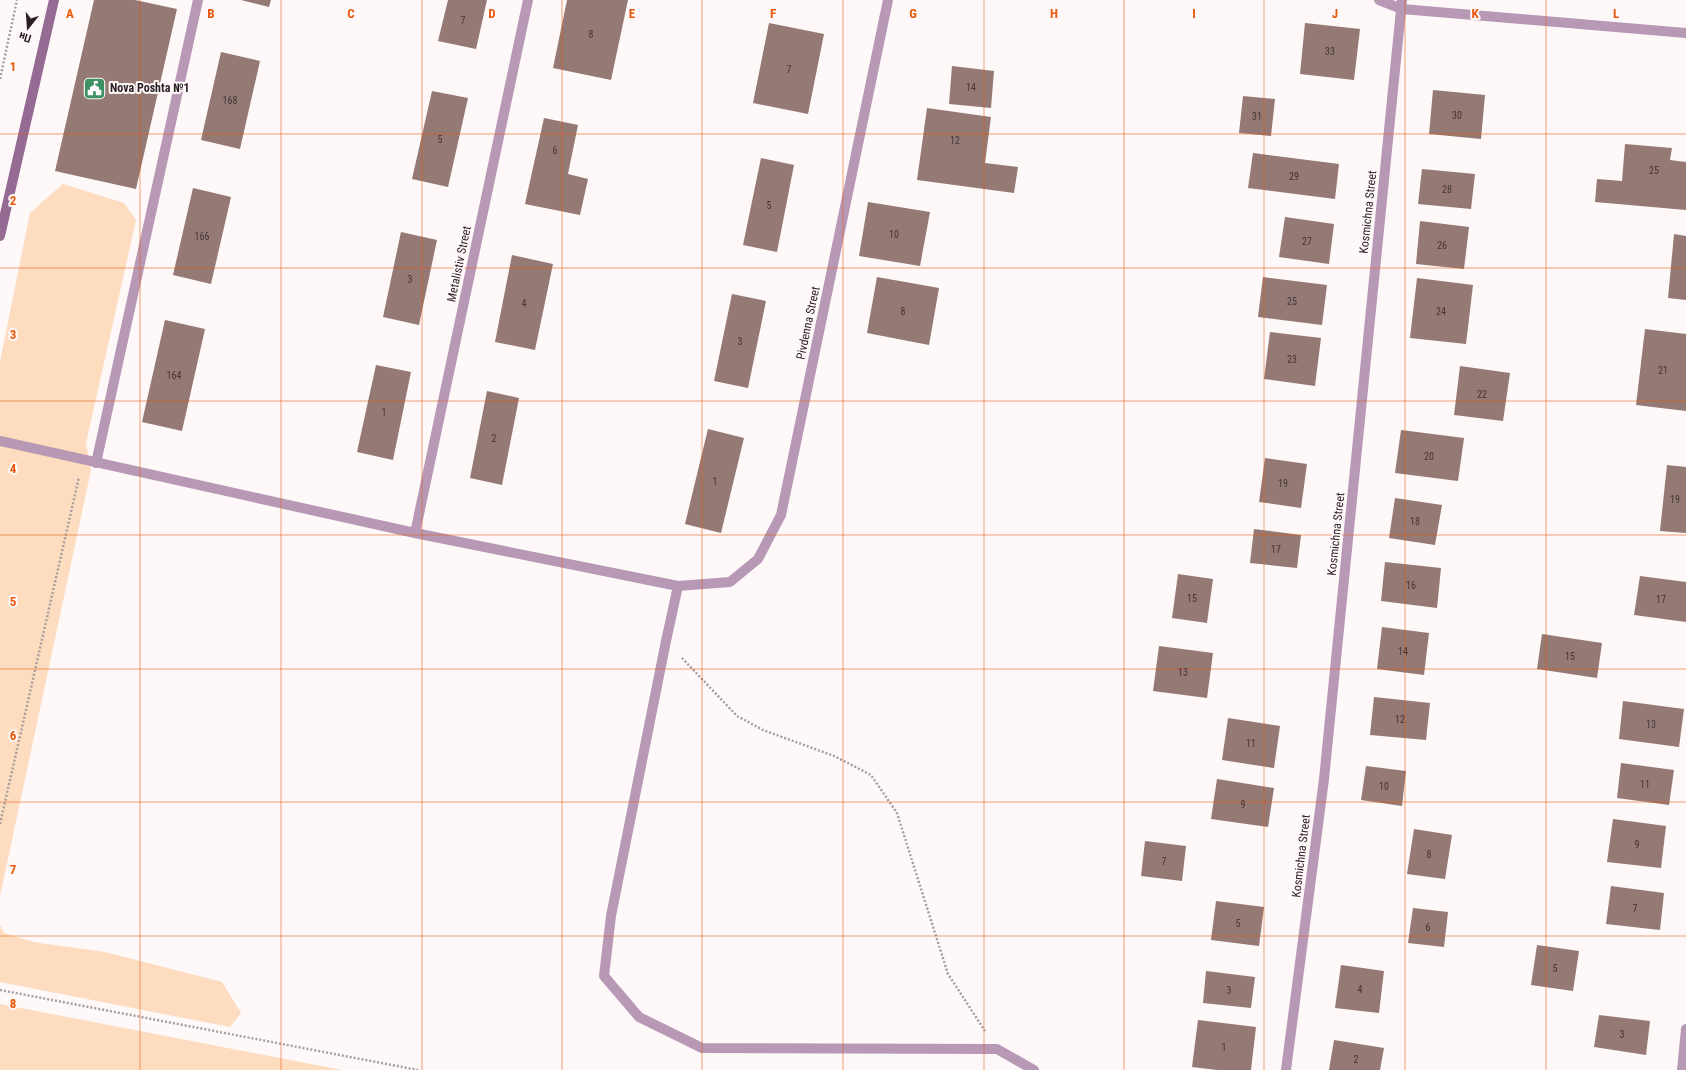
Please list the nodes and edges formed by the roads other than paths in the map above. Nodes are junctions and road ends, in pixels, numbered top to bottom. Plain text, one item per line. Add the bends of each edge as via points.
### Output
1 (54, 0) edge
2 (198, 0) edge
3 (528, 0) edge
4 (888, 0) edge
5 (1379, 0) edge
6 (1402, 4) edge
7 (1686, 33) edge
8 (0, 236) edge
9 (0, 442) edge
10 (96, 463) junction
11 (415, 533) junction
12 (678, 586) junction
13 (1686, 1029) edge
14 (1034, 1070) edge
15 (1286, 1070) edge
16 (1682, 1070) edge

1 - 8 main road
2 - 10 street
3 - 11 street, Metalistiv Street
4 - 12 street, Pivdenna Street via 781,516 758,558 730,582
5 - 6 street
6 - 7 street
6 - 15 street, Kosmichna Street via 1324,779
9 - 10 street, Pivdenna Street
10 - 11 street, Pivdenna Street
11 - 12 street, Pivdenna Street
12 - 14 street via 611,916 604,976 639,1017 702,1048 998,1049
13 - 16 street

